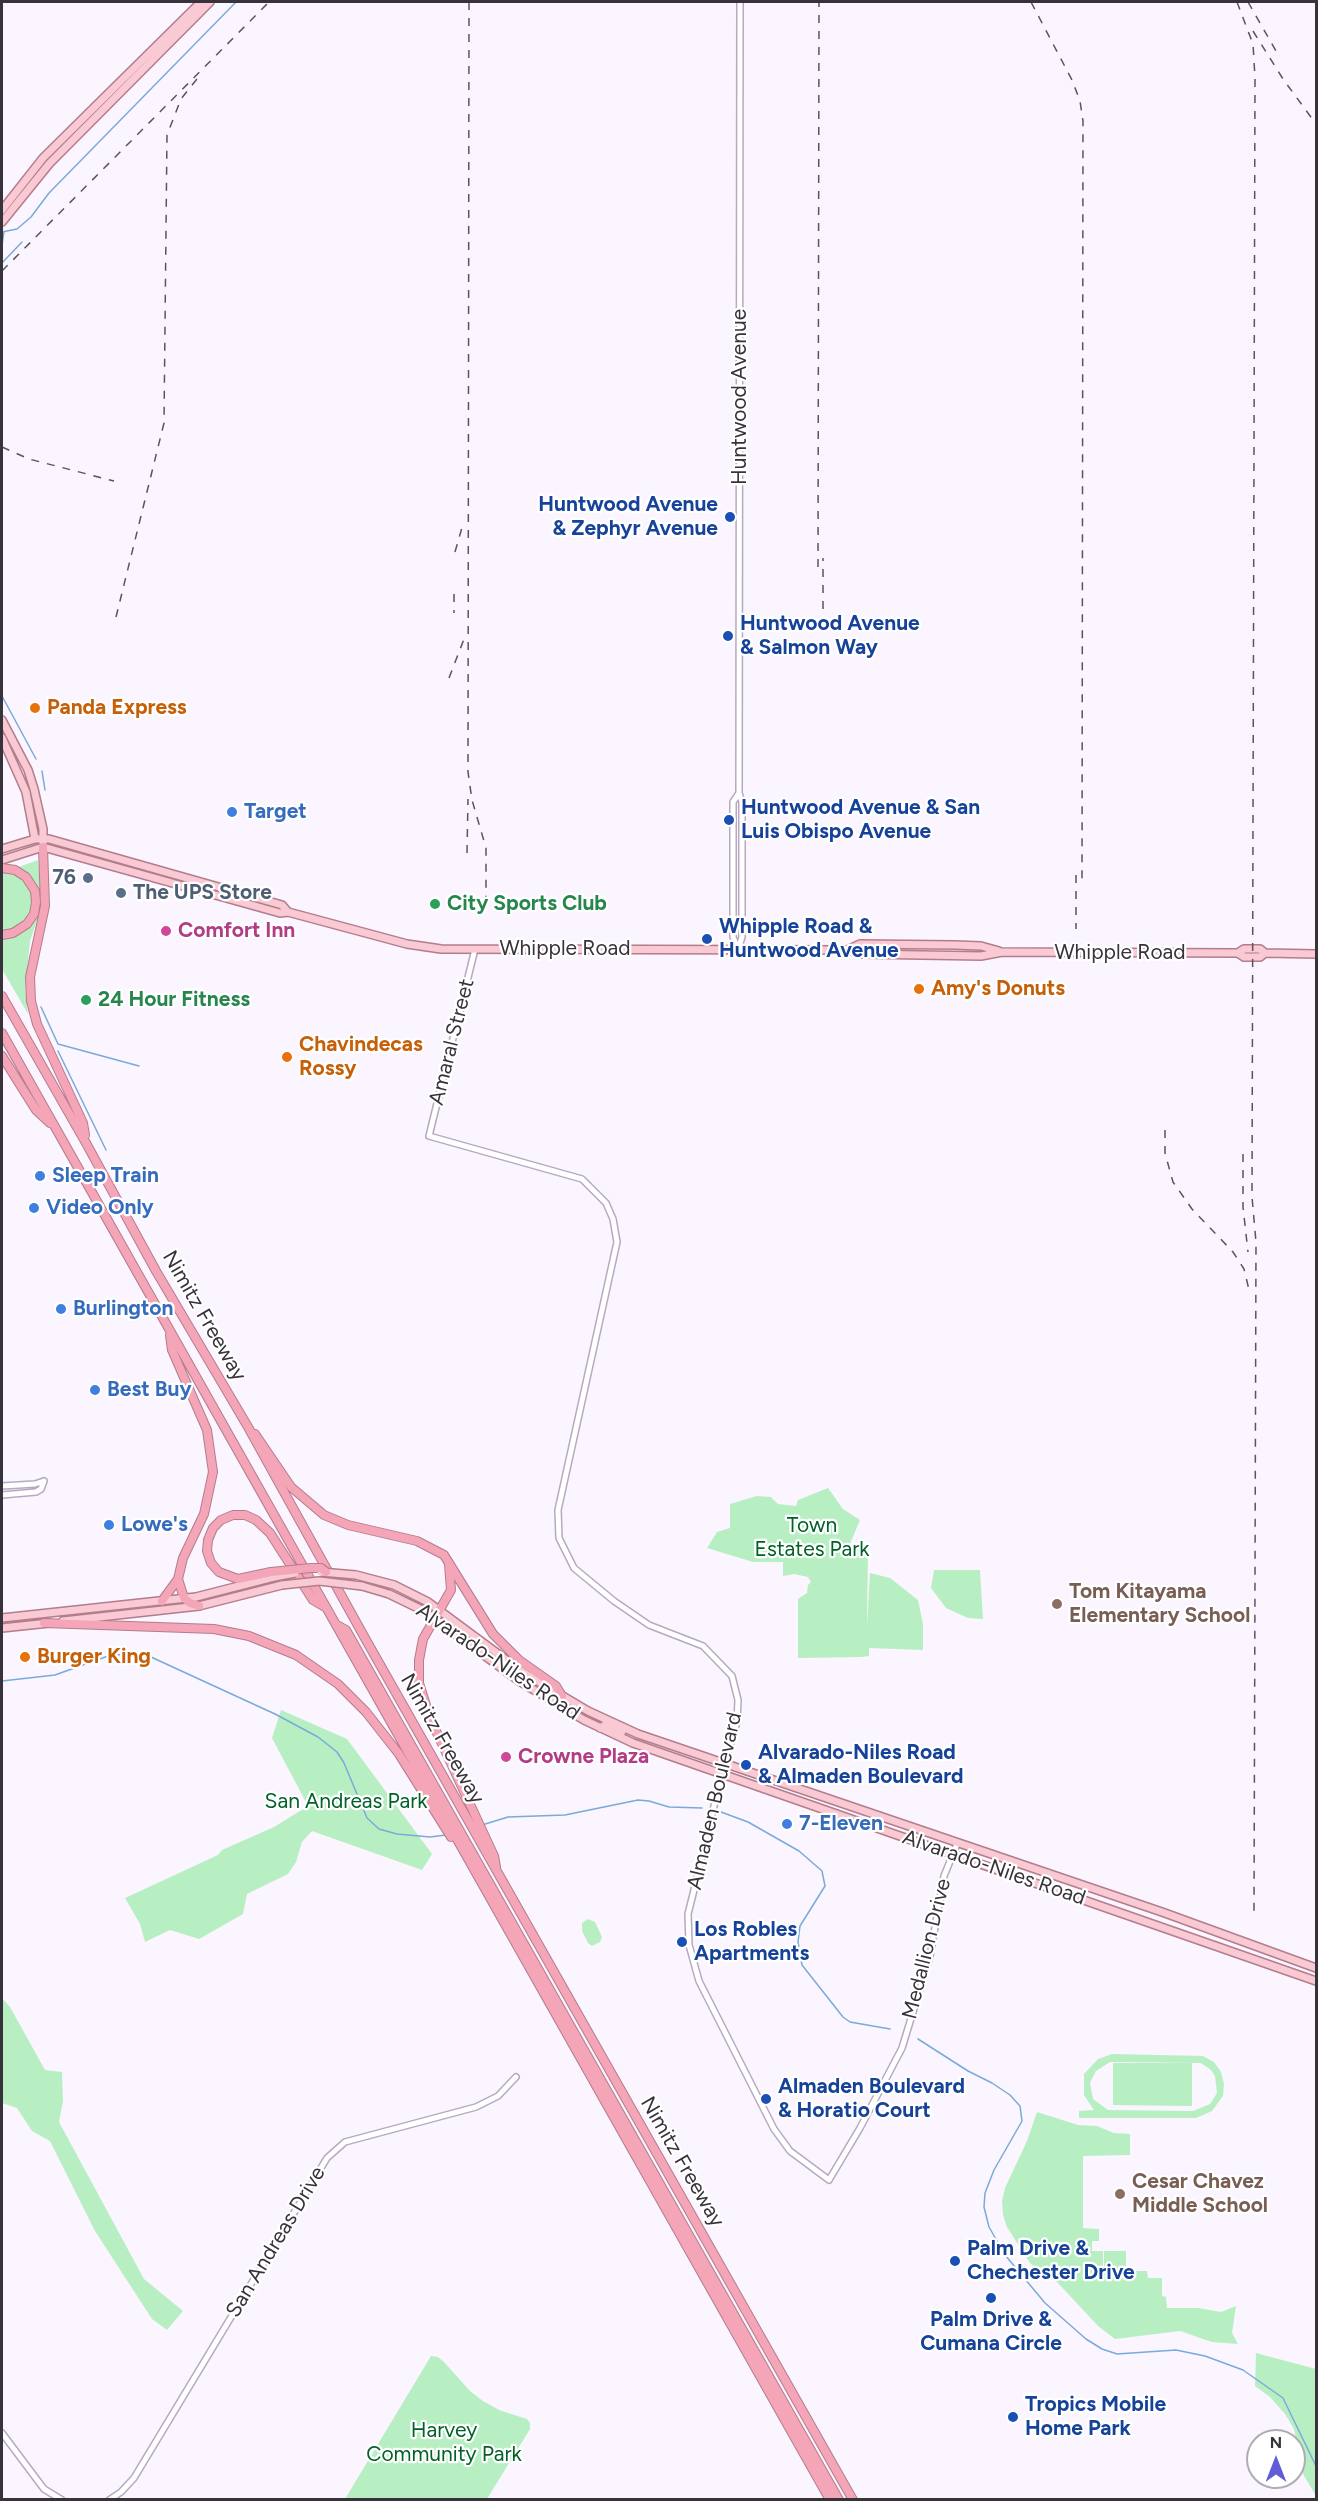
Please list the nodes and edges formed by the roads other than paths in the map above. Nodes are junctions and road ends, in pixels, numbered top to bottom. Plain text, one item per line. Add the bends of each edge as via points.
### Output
1 (201, 2) edge
2 (210, 2) edge
3 (740, 2) edge
4 (13, 199) junction
5 (2, 210) edge
6 (2, 222) edge
7 (2, 720) edge
8 (2, 738) edge
9 (40, 842) junction
10 (2, 849) edge
11 (2, 861) edge
12 (2, 868) edge
13 (2, 935) edge
14 (475, 949) junction
15 (738, 950) junction
16 (1317, 954) edge
17 (2, 996) edge
18 (2, 1033) edge
19 (2, 1056) edge
20 (55, 1128) junction
21 (429, 1136) joint
22 (86, 1143) junction
23 (170, 1330) junction
24 (248, 1427) junction
25 (2, 1486) edge
26 (2, 1495) edge
27 (444, 1555) junction
28 (326, 1572) joint
29 (272, 1574) junction
30 (178, 1580) junction
31 (184, 1598) junction
32 (162, 1601) junction
33 (199, 1606) junction
34 (327, 1608) junction
35 (440, 1609) junction
36 (435, 1617) junction
37 (2, 1618) edge
38 (44, 1623) junction
39 (2, 1628) edge
40 (562, 1696) junction
41 (600, 1728) junction
42 (653, 1740) junction
43 (724, 1764) junction
44 (721, 1774) junction
45 (446, 1820) junction
46 (957, 1844) junction
47 (953, 1855) junction
48 (491, 1857) junction
49 (475, 1864) junction
50 (1317, 1968) edge
51 (1317, 1981) edge
52 (516, 2077) dead end
53 (829, 2180) joint
54 (2, 2433) edge
55 (62, 2499) edge
56 (108, 2499) edge
57 (830, 2499) edge
58 (839, 2499) edge
59 (853, 2499) edge

1 - 4 main road via 105,94
2 - 4 main road
3 - 15 street, Huntwood Avenue via 742,926
4 - 5 main road
4 - 6 main road
7 - 9 main road via 39,804
8 - 9 main road via 26,792
9 - 10 main road
9 - 11 main road
9 - 14 main road, Whipple Road via 280,913 424,947
9 - 22 highway via 45,906 30,977 31,1001 37,1024 83,1124
12 - 13 highway via 26,877 35,891 36,902 27,924
14 - 15 main road, Whipple Road
14 - 21 street, Amaral Street
15 - 16 main road, Whipple Road via 956,945 1002,952 1238,953 1244,957 1265,953
17 - 22 highway, Nimitz Freeway
18 - 20 highway, Nimitz Freeway
19 - 20 highway via 36,1110
20 - 23 highway, Nimitz Freeway
21 - 43 street, Almaden Boulevard via 570,1174 582,1179 606,1203 617,1242 558,1510 559,1538 574,1568 614,1601 649,1624 703,1646 732,1676 738,1700 737,1722
22 - 24 highway, Nimitz Freeway
23 - 30 highway via 172,1350 207,1430 213,1464 208,1503 183,1558
23 - 34 highway, Nimitz Freeway
24 - 27 highway via 259,1437 291,1487 324,1515 348,1525 417,1540
24 - 48 highway, Nimitz Freeway
25 - 26 street via 44,1480 36,1492
27 - 35 highway via 451,1584 449,1596
27 - 40 highway via 493,1634 519,1660 556,1686
28 - 29 highway, bridge via 311,1568
28 - 35 main road, Alvarado-Niles Road, bridge via 356,1575 404,1589
29 - 31 main road via 220,1592
29 - 34 highway via 237,1579 219,1572 207,1551 213,1528 233,1515 256,1520 270,1533 313,1600
30 - 31 highway
30 - 32 highway
31 - 32 main road
31 - 33 highway
32 - 37 main road
33 - 36 main road, Alvarado-Niles Road, bridge via 279,1585 319,1581 362,1586 400,1598
33 - 38 main road, Alvarado-Niles Road
34 - 45 highway, Nimitz Freeway
35 - 36 highway
35 - 40 main road, Alvarado-Niles Road via 508,1662
36 - 41 main road, Alvarado-Niles Road via 519,1681
36 - 48 highway via 421,1646 419,1683 430,1718
38 - 39 main road, Alvarado-Niles Road
38 - 45 highway via 214,1629 249,1636 296,1655 338,1684 366,1712
40 - 42 main road, Alvarado-Niles Road
41 - 42 main road via 605,1725
41 - 44 main road, Alvarado-Niles Road
42 - 43 main road, Alvarado-Niles Road
43 - 44 street, Almaden Boulevard
43 - 46 main road, Alvarado-Niles Road
44 - 47 main road, Alvarado-Niles Road
44 - 53 street, Almaden Boulevard via 688,1914 693,1965 759,2103 780,2138 801,2160
45 - 49 highway, Nimitz Freeway
46 - 47 street, Medallion Drive
46 - 50 main road, Alvarado-Niles Road
47 - 51 main road, Alvarado-Niles Road
47 - 53 street, Medallion Drive via 940,1895 930,1956 902,2048
48 - 59 highway, Nimitz Freeway
49 - 57 highway, Nimitz Freeway
49 - 58 highway
52 - 56 street, San Andreas Drive via 498,2096 476,2107 345,2142 327,2158 134,2478
54 - 55 street via 44,2489

